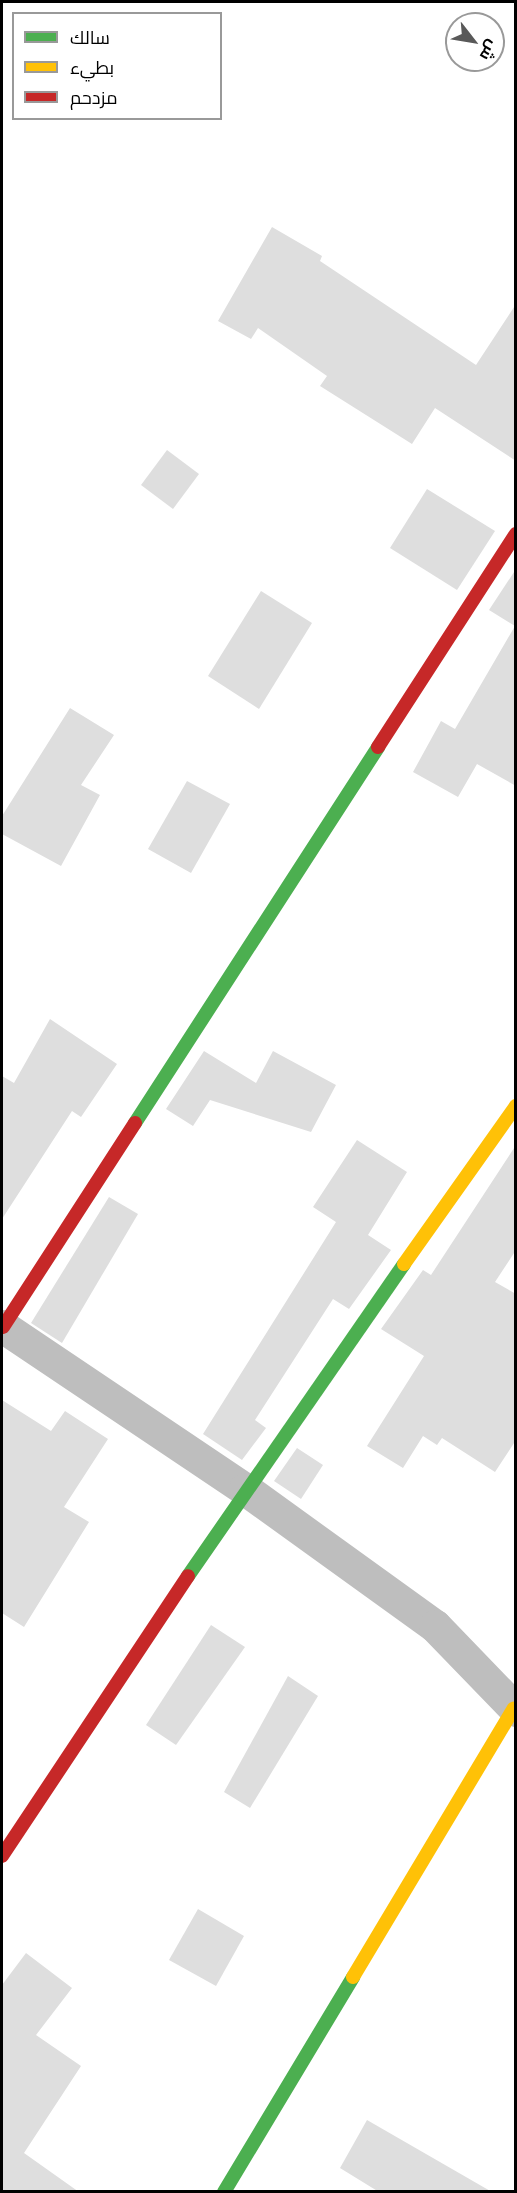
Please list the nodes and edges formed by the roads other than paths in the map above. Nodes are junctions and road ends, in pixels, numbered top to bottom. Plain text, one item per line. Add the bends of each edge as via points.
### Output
1 (516, 534) edge
2 (516, 1106) edge
3 (2, 1326) edge
4 (244, 1490) junction
5 (515, 1709) edge
6 (2, 1856) edge
7 (224, 2192) edge

1 - 3 street
2 - 4 street
3 - 4 street
4 - 5 street via 435,1626
4 - 6 street
5 - 7 street

